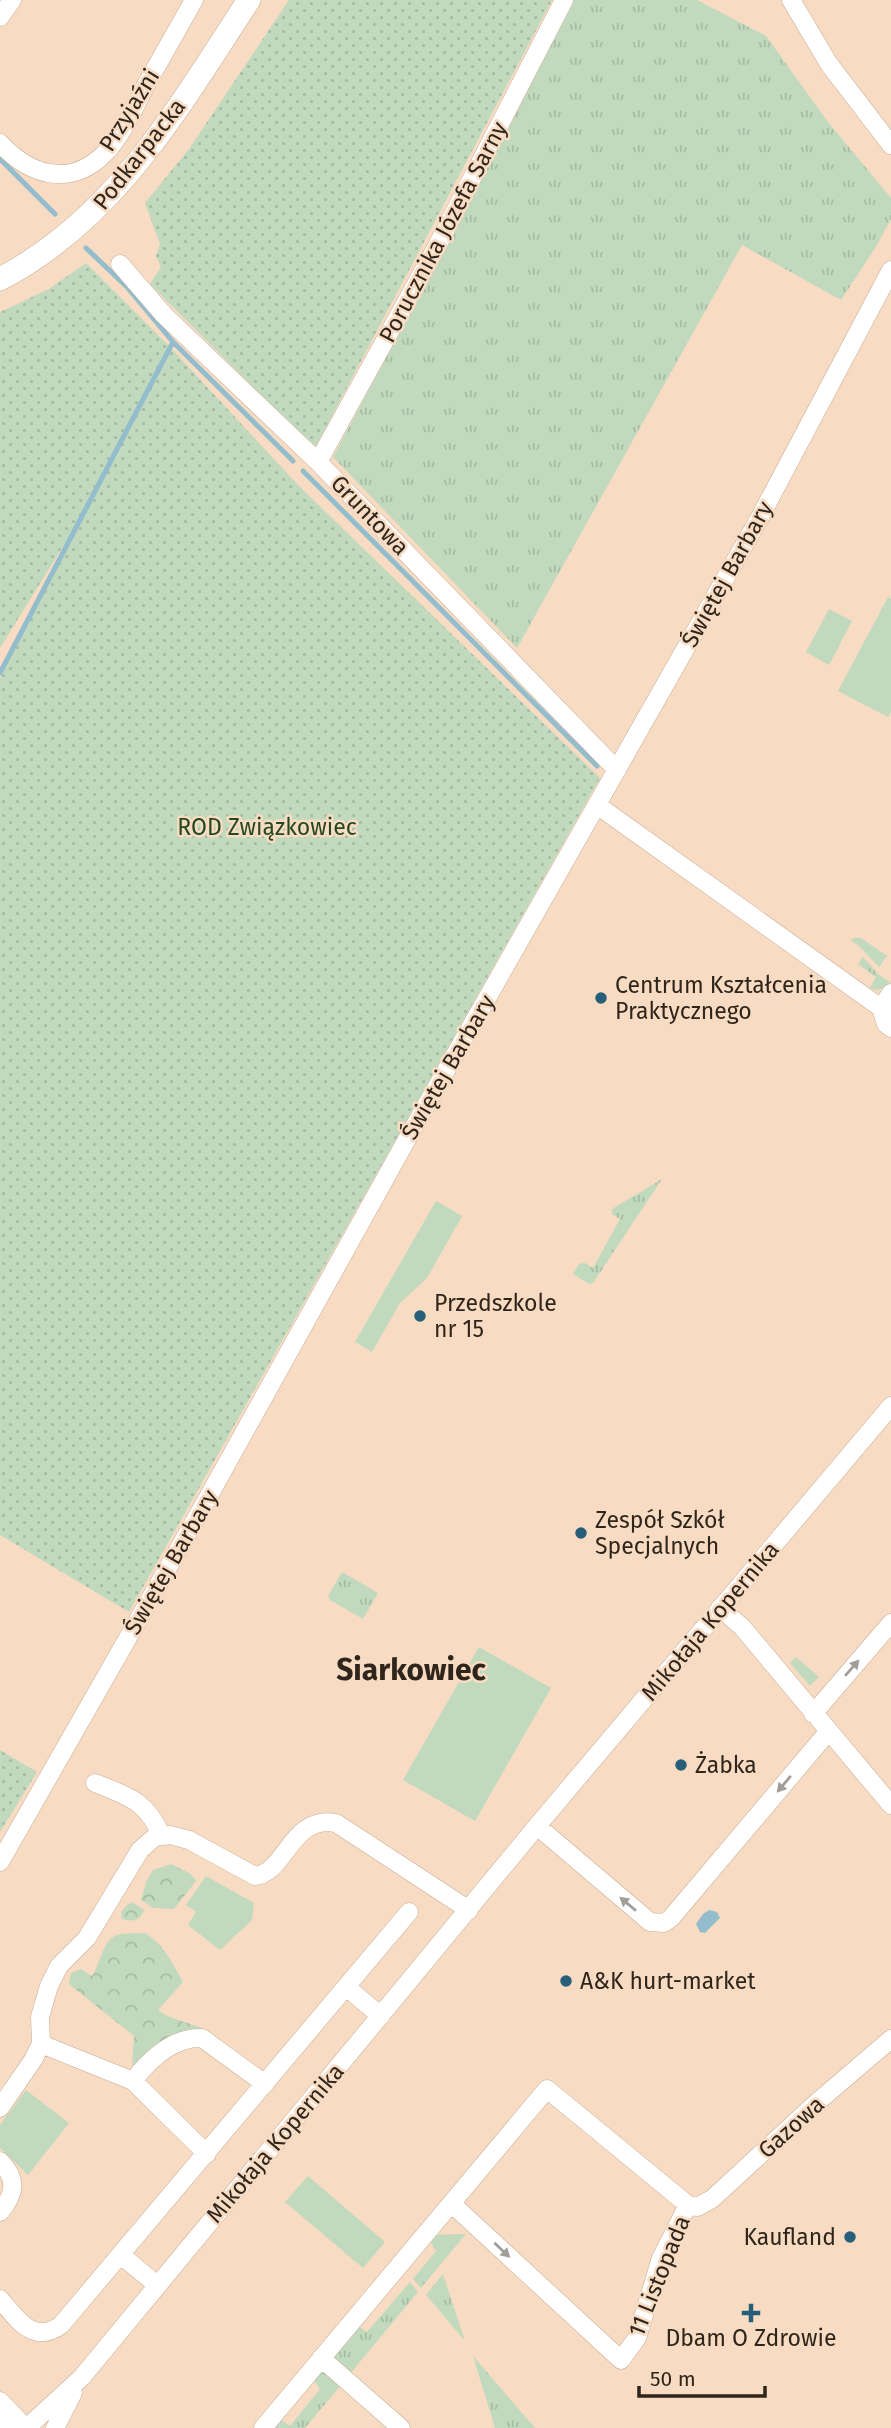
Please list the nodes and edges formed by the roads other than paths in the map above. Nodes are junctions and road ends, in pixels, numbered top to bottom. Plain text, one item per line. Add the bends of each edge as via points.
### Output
1 (12, 0) edge
2 (194, 0) edge
3 (249, 0) edge
4 (564, 0) edge
5 (791, 0) edge
6 (0, 17) edge
7 (0, 143) edge
8 (891, 145) edge
9 (120, 264) dead end
10 (891, 270) edge
11 (0, 279) edge
12 (318, 462) junction
13 (617, 771) junction
14 (597, 805) junction
15 (891, 993) edge
16 (881, 1008) junction
17 (891, 1028) edge
18 (888, 1415) edge
19 (720, 1608) junction
20 (891, 1623) edge
21 (813, 1714) junction
22 (828, 1732) junction
23 (95, 1783) dead end
24 (891, 1805) edge
25 (537, 1826) junction
26 (161, 1836) junction
27 (0, 1862) edge
28 (469, 1910) junction
29 (409, 1912) dead end
30 (346, 1987) junction
31 (381, 2016) junction
32 (891, 2039) edge
33 (41, 2044) junction
34 (133, 2081) junction
35 (265, 2084) junction
36 (0, 2108) edge
37 (207, 2154) junction
38 (0, 2161) edge
39 (452, 2204) junction
40 (688, 2204) junction
41 (0, 2212) edge
42 (121, 2255) junction
43 (157, 2285) junction
44 (0, 2299) edge
45 (321, 2358) junction
46 (82, 2378) junction
47 (0, 2401) edge
48 (0, 2420) edge
49 (24, 2426) edge
50 (55, 2428) edge
51 (262, 2428) edge
52 (401, 2428) edge

1 - 6 street
2 - 7 street, Przyjaźni via 113,143 92,164 70,173 45,173 11,156
3 - 11 main road, Podkarpacka via 158,136 120,183 61,241
4 - 12 street, Porucznika Józefa Sarny via 437,246
5 - 8 street via 829,64
9 - 12 street, Gruntowa via 182,334
10 - 13 street, Świętej Barbary via 759,519
12 - 13 street, Gruntowa
13 - 14 street, Świętej Barbary
14 - 16 street
14 - 27 street, Świętej Barbary
15 - 16 street
16 - 17 street
18 - 19 street, Mikołaja Kopernika
19 - 21 street via 742,1627
19 - 25 street, Mikołaja Kopernika
21 -> 20 street
21 - 22 street
22 - 24 street
22 -> 25 street via 664,1923 650,1922
23 - 26 street via 140,1804 154,1817
25 - 28 street, Mikołaja Kopernika
26 - 28 street via 189,1840 250,1875 261,1875 313,1824 336,1823
26 - 33 street via 140,1850 86,1938 59,1966 40,2017
28 - 31 street, Mikołaja Kopernika
29 - 30 street
30 - 31 street
30 - 35 street
31 - 43 street, Mikołaja Kopernika
32 - 40 street, Gazowa via 712,2199 697,2207
33 - 34 street
33 - 36 street
34 - 35 street, Mikołaja Kopernika via 149,2060 192,2038 202,2038
34 - 37 street
35 - 37 street
37 - 42 street
38 - 41 street via 14,2186 13,2196
39 - 40 street, 11 Listopada via 547,2089
39 -> 40 street, 11 Listopada via 621,2360 636,2338 661,2258
39 - 45 street, 11 Listopada
42 - 43 street
42 - 44 street via 53,2331 26,2327
43 - 46 street, Mikołaja Kopernika
45 - 51 street, 11 Listopada
45 - 52 street
46 - 49 street, Mikołaja Kopernika
46 - 50 street, Mikołaja Kopernika
47 - 49 street
48 - 49 street

